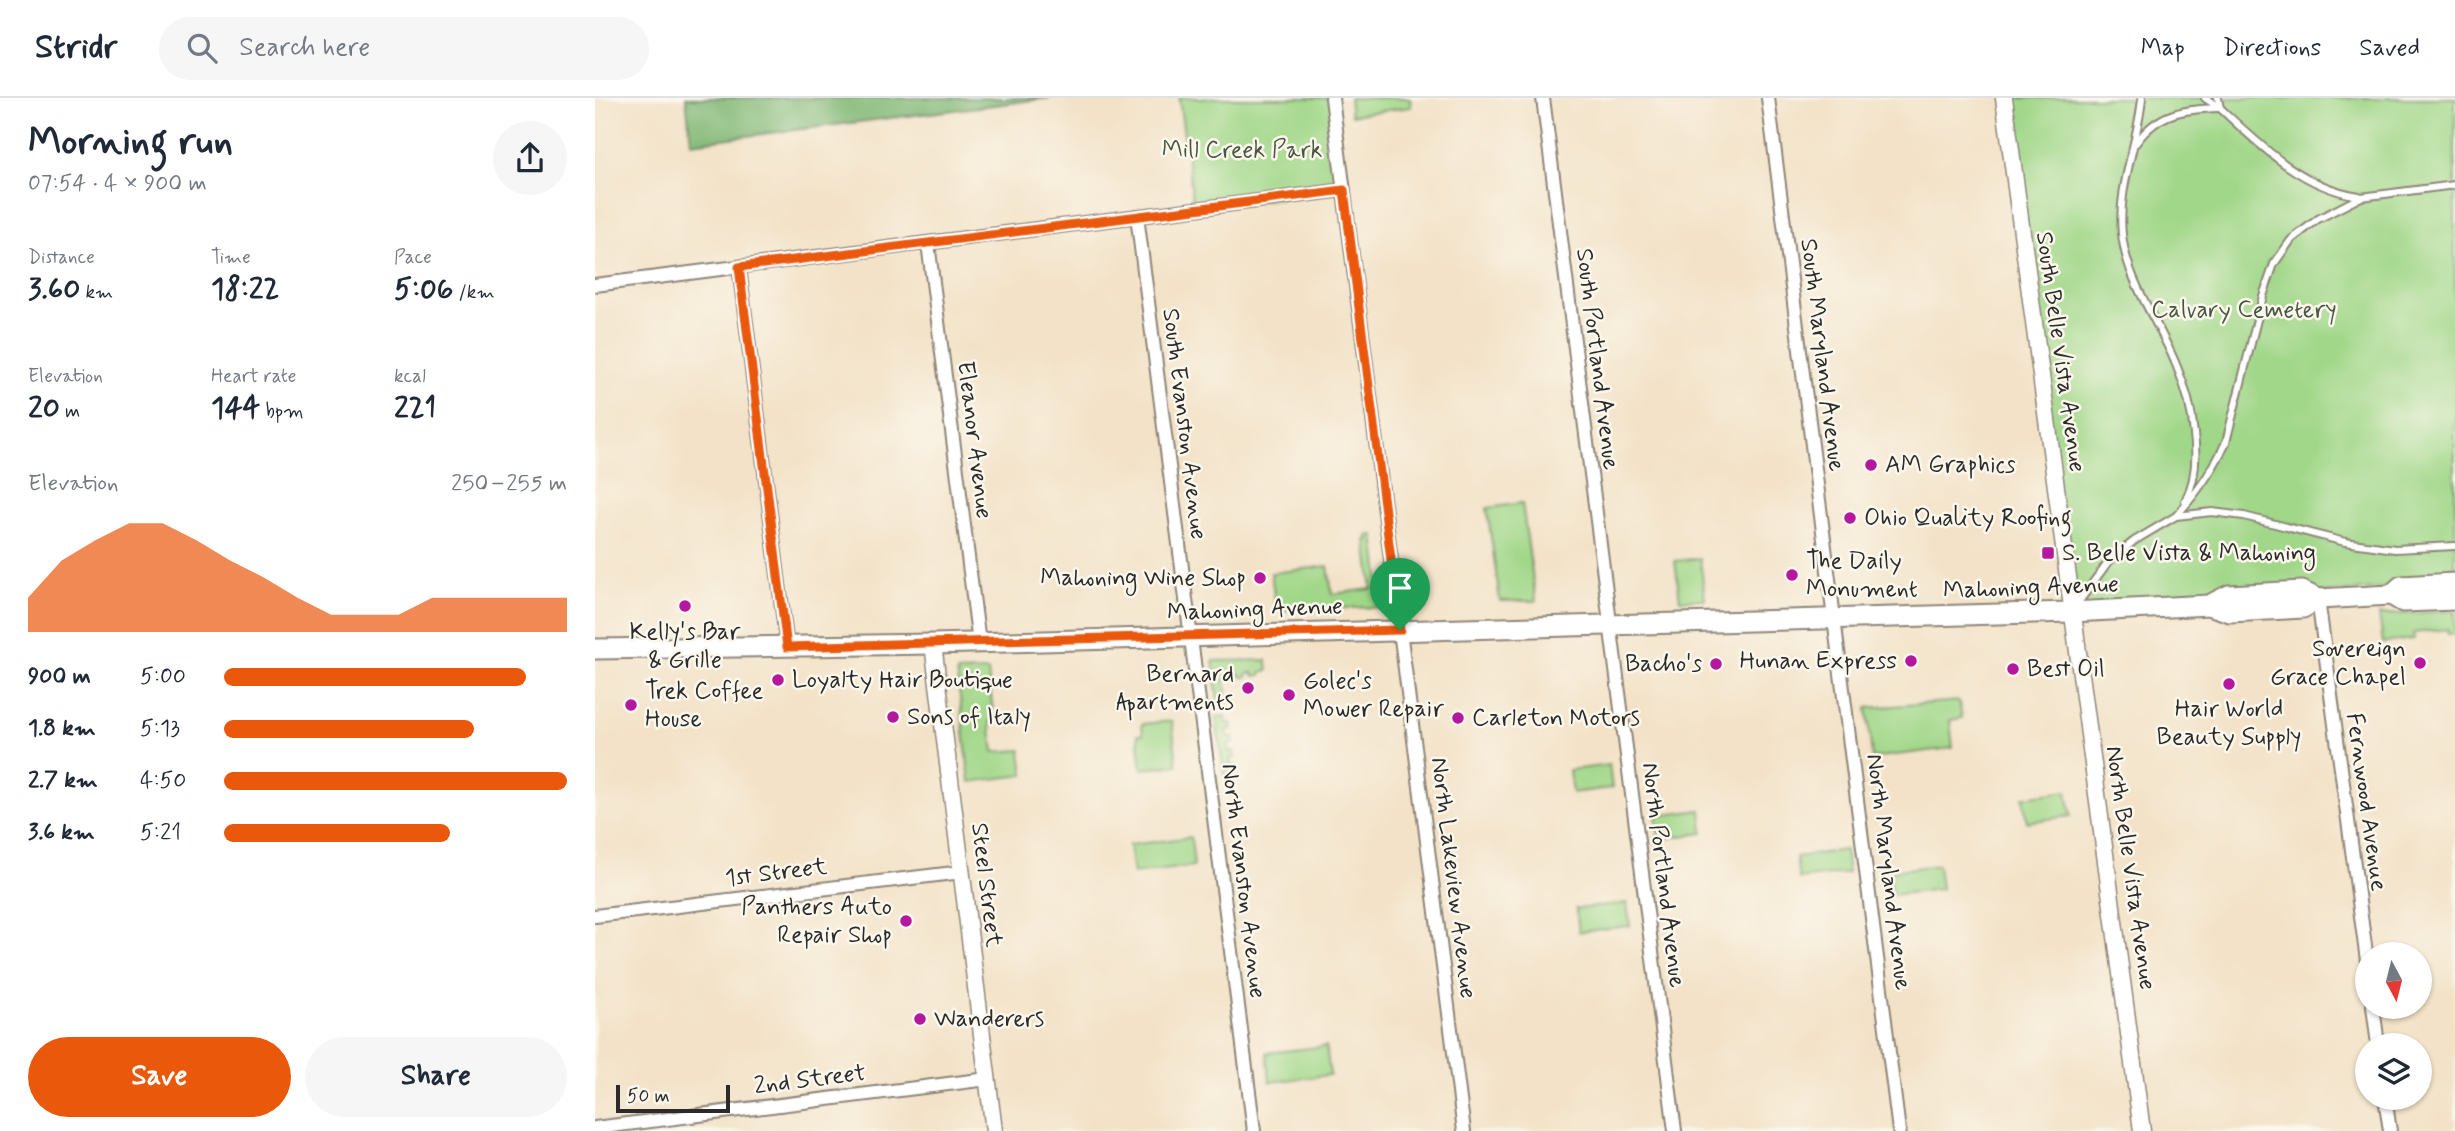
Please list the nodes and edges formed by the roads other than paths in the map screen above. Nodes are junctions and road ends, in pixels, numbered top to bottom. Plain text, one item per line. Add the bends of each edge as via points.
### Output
1 (1332, 98) edge
2 (1543, 98) edge
3 (1768, 98) edge
4 (2004, 98) edge
5 (2142, 98) edge
6 (2205, 98) edge
7 (2218, 98) edge
8 (2220, 108) junction
9 (2134, 147) junction
10 (2455, 185) edge
11 (1344, 190) junction
12 (2361, 197) junction
13 (1137, 216) junction
14 (928, 243) junction
15 (739, 267) junction
16 (595, 285) edge
17 (2176, 516) junction
18 (2455, 546) edge
19 (2455, 583) edge
20 (2391, 595) junction
21 (2318, 599) junction
22 (2455, 600) edge
23 (2072, 612) junction
24 (1834, 618) junction
25 (1610, 625) junction
26 (1400, 630) junction
27 (1190, 637) junction
28 (979, 643) junction
29 (933, 644) junction
30 (787, 647) junction
31 (595, 649) edge
32 (962, 872) junction
33 (595, 916) edge
34 (2364, 942) edge
35 (988, 1079) junction
36 (2387, 1110) edge
37 (595, 1128) edge
38 (994, 1131) edge
39 (1254, 1131) edge
40 (1464, 1131) edge
41 (1675, 1131) edge
42 (1899, 1131) edge
43 (2142, 1131) edge
44 (2390, 1131) edge

1 - 11 street, North Lakeview Avenue
2 - 25 street, South Portland Avenue
3 - 24 street, South Maryland Avenue
4 - 23 street, South Belle Vista Avenue
5 - 9 lane
6 - 8 lane
7 - 8 lane
8 - 9 lane via 2168,116 2151,125
8 - 12 lane via 2276,159 2321,186
9 - 17 lane via 2124,179 2125,250 2177,366 2194,434 2192,485
10 - 12 lane
11 - 13 street
11 - 26 street, North Lakeview Avenue
12 - 17 lane via 2318,219 2281,252 2259,309 2226,442 2200,488
13 - 14 street
13 - 27 street, South Evanston Avenue
14 - 15 street
14 - 28 street, Eleanor Avenue
15 - 16 street
15 - 30 street
17 - 18 lane via 2212,512 2244,516 2378,548
17 - 23 lane via 2108,562
19 - 20 main road, Mahoning Avenue via 2401,586
20 - 21 main road, Mahoning Avenue
20 - 22 main road, Mahoning Avenue via 2403,602
21 - 23 main road, Mahoning Avenue via 2291,609 2230,612 2209,605
21 - 34 street, Fernwood Avenue
23 - 24 main road, Mahoning Avenue
23 - 43 street, North Belle Vista Avenue
24 - 25 main road, Mahoning Avenue
24 - 42 street, North Maryland Avenue
25 - 26 main road, Mahoning Avenue
25 - 41 street, North Portland Avenue
26 - 27 main road, Mahoning Avenue
26 - 40 street, North Lakeview Avenue
27 - 28 main road, Mahoning Avenue
27 - 39 street, North Evanston Avenue
28 - 29 main road, Mahoning Avenue
29 - 30 main road, Mahoning Avenue
29 - 32 street, Steel Street
30 - 31 main road, Mahoning Avenue
32 - 33 street, 1st Street
32 - 35 street, Steel Street
35 - 37 street, 2nd Street
35 - 38 street, Steel Street
36 - 44 street

